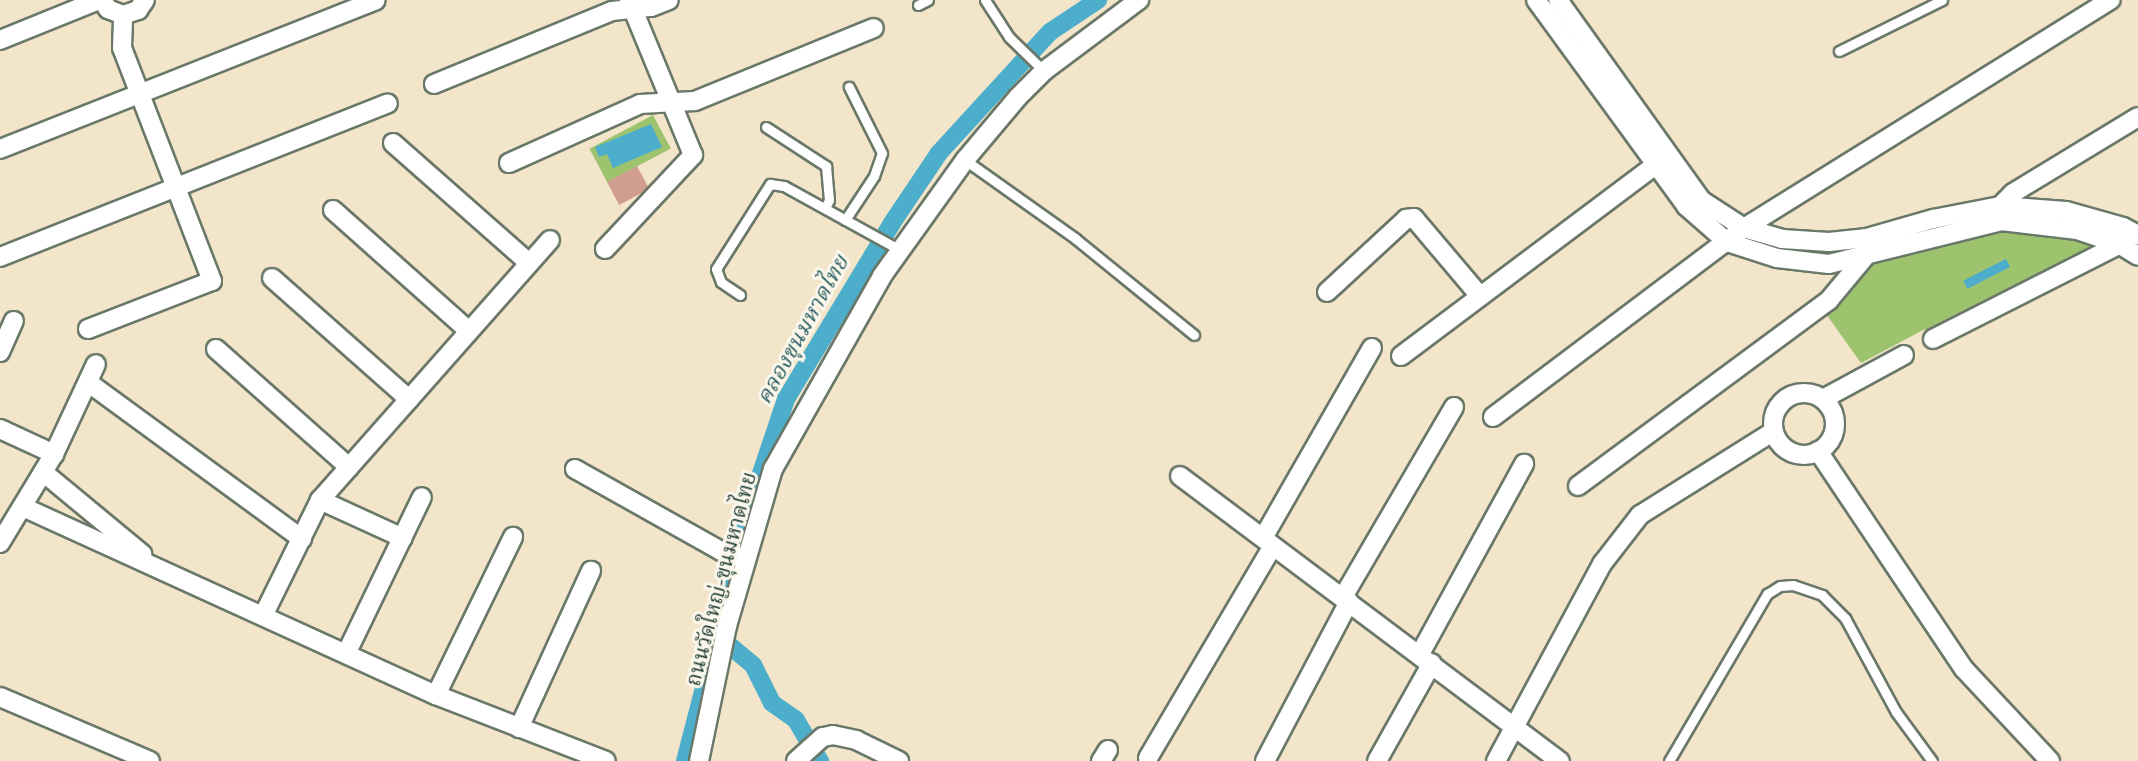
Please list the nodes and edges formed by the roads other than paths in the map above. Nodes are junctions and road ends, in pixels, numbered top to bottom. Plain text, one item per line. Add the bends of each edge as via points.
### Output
1 (100, 0) edge
2 (145, 0) edge
3 (376, 0) edge
4 (669, 0) edge
5 (928, 0) edge
6 (985, 0) edge
7 (1139, 0) edge
8 (1536, 0) edge
9 (1558, 0) edge
10 (1942, 0) edge
11 (2111, 0) edge
12 (631, 4) edge
13 (918, 5) dead end
14 (123, 15) junction
15 (874, 28) dead end
16 (0, 40) edge
17 (1839, 51) dead end
18 (1040, 67) junction
19 (434, 84) dead end
20 (849, 87) dead end
21 (141, 93) junction
22 (673, 102) junction
23 (388, 103) dead end
24 (2138, 117) edge
25 (766, 127) dead end
26 (393, 143) dead end
27 (0, 149) edge
28 (965, 160) junction
29 (1662, 160) junction
30 (509, 163) dead end
31 (178, 188) junction
32 (825, 208) junction
33 (333, 210) dead end
34 (2000, 214) junction
35 (845, 220) junction
36 (1744, 228) junction
37 (2138, 235) edge
38 (550, 240) dead end
39 (1727, 242) junction
40 (2119, 244) junction
41 (1868, 246) junction
42 (894, 248) junction
43 (605, 249) dead end
44 (2138, 256) edge
45 (0, 257) edge
46 (529, 263) junction
47 (272, 278) dead end
48 (1327, 292) dead end
49 (740, 295) dead end
50 (1480, 296) junction
51 (14, 321) dead end
52 (88, 329) dead end
53 (469, 331) junction
54 (1194, 335) dead end
55 (1933, 339) dead end
56 (1372, 348) dead end
57 (216, 349) dead end
58 (0, 352) edge
59 (1904, 354) dead end
60 (1401, 356) dead end
61 (96, 364) dead end
62 (89, 383) junction
63 (409, 399) junction
64 (1823, 399) junction
65 (1454, 407) dead end
66 (1493, 417) dead end
67 (0, 429) edge
68 (1774, 431) junction
69 (1818, 451) junction
70 (54, 454) junction
71 (1524, 464) dead end
72 (349, 467) junction
73 (575, 470) dead end
74 (43, 472) junction
75 (1180, 476) dead end
76 (1578, 486) dead end
77 (422, 496) dead end
78 (320, 500) junction
79 (23, 507) junction
80 (2, 535) edge
81 (513, 537) dead end
82 (404, 538) junction
83 (302, 540) junction
84 (1268, 542) junction
85 (743, 558) junction
86 (162, 570) junction
87 (591, 572) dead end
88 (1346, 600) junction
89 (263, 616) junction
90 (346, 654) junction
91 (1426, 658) junction
92 (436, 694) junction
93 (0, 697) edge
94 (519, 728) junction
95 (1513, 729) junction
96 (1148, 758) dead end
97 (797, 759) edge
98 (150, 761) edge
99 (606, 761) edge
100 (699, 761) edge
101 (899, 761) edge
102 (1265, 761) edge
103 (1377, 761) edge
104 (1496, 761) edge
105 (1560, 761) edge
106 (1669, 761) edge
107 (1932, 761) edge
108 (2050, 761) edge

1 - 14 street via 108,9
1 - 16 street
2 - 14 street via 138,10
3 - 21 street
4 - 12 street
5 - 13 lane
6 - 18 lane via 1009,37
7 - 18 street, ถนนวัดใหญ่-ขุนมหาดไทย
8 - 29 street
9 - 29 street
10 - 17 lane
11 - 36 street
12 - 19 street
12 - 22 street
14 - 21 street via 122,48
15 - 22 street via 695,101
18 - 28 street, ถนนวัดใหญ่-ขุนมหาดไทย
20 - 35 lane via 882,153 874,176
21 - 27 street
21 - 31 street
22 - 30 street via 640,104
22 - 43 street via 693,150 691,160
23 - 31 street
24 - 34 street via 2013,193
25 - 32 lane via 826,166 829,200
26 - 46 street
28 - 42 street, ถนนวัดใหญ่-ขุนมหาดไทย
28 - 54 lane via 1076,239
29 - 36 street via 1701,200
29 - 39 street via 1693,214
29 - 50 street
31 - 45 street
31 - 52 street via 212,281
32 - 35 lane
32 - 49 lane via 777,183 764,189 716,269 721,282
33 - 53 street
34 - 37 street via 2066,211
34 - 40 street via 2077,230
34 - 41 street
35 - 42 lane
36 - 39 street
36 - 41 street via 1782,239
37 - 40 street
38 - 46 street
39 - 41 street via 1777,258 1829,264
39 - 66 street
40 - 44 street
40 - 55 street
41 - 76 street via 1829,300
42 - 85 street, ถนนวัดใหญ่-ขุนมหาดไทย via 773,469
46 - 53 street
47 - 63 street
48 - 50 street via 1406,219 1414,218
50 - 60 street
51 - 58 street
53 - 63 street
56 - 84 street
57 - 72 street
59 - 64 street
61 - 62 street
62 - 70 street
62 - 83 street
63 - 72 street
64 - 68 street via 1812,394 1791,395 1776,410
64 - 69 street via 1836,422 1831,441
65 - 88 street
67 - 70 street
68 - 69 street via 1778,440 1794,453
68 - 95 street via 1640,515 1602,564
69 - 108 street via 1964,669
70 - 74 street
71 - 91 street
72 - 78 street
73 - 85 street via 722,551
74 - 79 street
74 - 86 street
75 - 84 street
77 - 82 street
78 - 82 street
78 - 83 street
79 - 80 street
79 - 86 street
81 - 92 street
82 - 90 street
83 - 89 street
84 - 88 street
84 - 96 street
85 - 100 street, ถนนวัดใหญ่-ขุนมหาดไทย
86 - 89 street
87 - 94 street
88 - 91 street
88 - 102 street
89 - 90 street
90 - 92 street
91 - 95 street
91 - 103 street
92 - 94 street
93 - 98 street
94 - 99 street
95 - 104 street
95 - 105 street
97 - 101 street via 823,737 850,738
106 - 107 lane via 1767,594 1780,586 1793,585 1822,595 1845,618 1896,711

